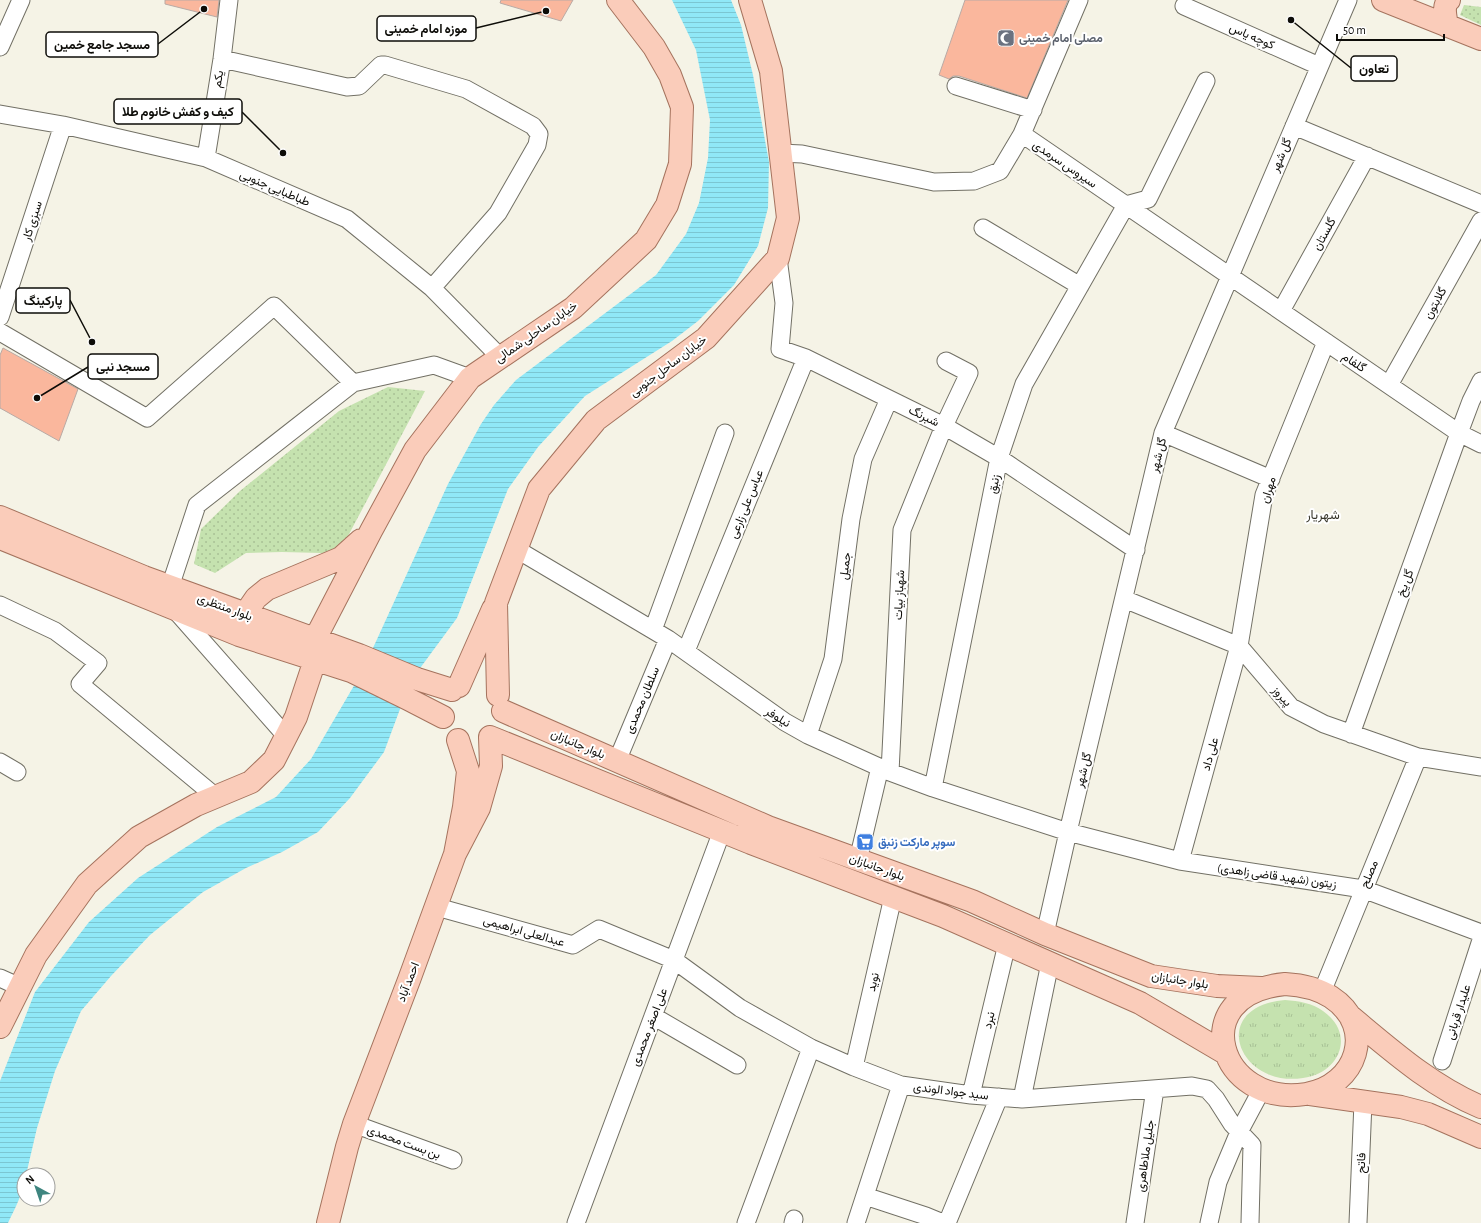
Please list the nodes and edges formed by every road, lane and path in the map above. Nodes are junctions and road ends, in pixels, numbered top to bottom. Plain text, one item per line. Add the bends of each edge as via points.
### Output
1 (21, 0) edge
2 (229, 0) edge
3 (618, 0) edge
4 (750, 0) edge
5 (1079, 0) edge
6 (1348, 0) edge
7 (1383, 0) edge
8 (1449, 0) edge
9 (1184, 6) dead end
10 (1447, 26) junction
11 (1481, 39) edge
12 (0, 47) edge
13 (222, 59) junction
14 (1319, 66) junction
15 (1206, 81) dead end
16 (956, 86) dead end
17 (1033, 110) junction
18 (0, 114) edge
19 (63, 125) junction
20 (1294, 126) junction
21 (1022, 134) junction
22 (780, 153) junction
23 (1367, 156) junction
24 (206, 158) junction
25 (1481, 204) edge
26 (1126, 205) junction
27 (1481, 221) edge
28 (983, 228) dead end
29 (778, 258) junction
30 (1230, 276) junction
31 (1080, 286) junction
32 (432, 288) junction
33 (1281, 311) junction
34 (0, 317) edge
35 (0, 332) edge
36 (1326, 342) junction
37 (500, 357) junction
38 (806, 358) junction
39 (946, 361) dead end
40 (470, 378) junction
41 (1481, 381) edge
42 (353, 383) junction
43 (1389, 385) junction
44 (889, 399) junction
45 (944, 426) junction
46 (725, 433) dead end
47 (1163, 433) junction
48 (1459, 433) junction
49 (1481, 444) edge
50 (999, 458) junction
51 (1271, 479) junction
52 (0, 517) edge
53 (371, 531) junction
54 (0, 538) edge
55 (516, 549) junction
56 (1136, 550) junction
57 (170, 587) junction
58 (1124, 599) junction
59 (496, 603) junction
60 (0, 605) edge
61 (174, 610) junction
62 (242, 625) junction
63 (653, 630) junction
64 (668, 639) junction
65 (1239, 646) junction
66 (315, 650) junction
67 (686, 651) junction
68 (355, 663) junction
69 (456, 688) junction
70 (501, 703) junction
71 (443, 718) junction
72 (1351, 734) junction
73 (808, 735) junction
74 (286, 736) junction
75 (490, 738) junction
76 (458, 740) junction
77 (1418, 756) junction
78 (617, 760) junction
79 (0, 762) edge
80 (1481, 767) edge
81 (885, 769) junction
82 (17, 772) dead end
83 (933, 788) junction
84 (216, 797) junction
85 (722, 831) junction
86 (1068, 832) junction
87 (455, 854) junction
88 (858, 860) junction
89 (1180, 861) junction
90 (1363, 889) junction
91 (893, 897) junction
92 (437, 907) junction
93 (1045, 934) junction
94 (1481, 934) edge
95 (1481, 940) edge
96 (1007, 944) junction
97 (674, 960) junction
98 (1050, 963) junction
99 (0, 978) edge
100 (20, 987) junction
101 (1261, 988) junction
102 (1322, 992) junction
103 (1349, 1015) junction
104 (653, 1016) junction
105 (0, 1027) edge
106 (811, 1048) junction
107 (1225, 1053) junction
108 (1442, 1061) dead end
109 (737, 1064) dead end
110 (854, 1067) junction
111 (902, 1085) junction
112 (1154, 1089) junction
113 (1262, 1089) junction
114 (1307, 1094) junction
115 (971, 1095) junction
116 (999, 1097) junction
117 (1022, 1099) junction
118 (1363, 1102) junction
119 (1481, 1107) edge
120 (354, 1124) junction
121 (1239, 1132) junction
122 (1481, 1136) edge
123 (454, 1160) dead end
124 (865, 1196) junction
125 (328, 1223) edge
126 (576, 1223) edge
127 (746, 1223) edge
128 (856, 1223) edge
129 (943, 1223) edge
130 (947, 1223) edge
131 (1135, 1223) edge
132 (1209, 1223) edge
133 (1250, 1223) edge
134 (1358, 1223) edge

1 - 12 street
2 - 13 street, یکم
3 - 37 main road, خیابان ساحلی شمالی via 654,48 670,75 682,107 680,164 667,205 646,240 573,308
4 - 22 main road, خیابان ساحل جنوبی via 772,71
5 - 17 street
6 - 14 street, گل شهر
7 - 10 main road
8 - 10 main road via 1446,2 1445,10
9 - 14 street, کوچه یاس
10 - 11 main road
13 - 24 street, یکم
13 - 32 street via 347,87 359,86 381,65 385,65 466,89 533,126 539,134 537,145 498,214
14 - 20 street, گل شهر
15 - 26 street via 1148,199
16 - 17 street
17 - 21 street
18 - 19 street, طباطبایی جنوبی
19 - 24 street, طباطبایی جنوبی
19 - 34 street, سبزی کار
20 - 23 street
20 - 30 street, گل شهر
21 - 22 street, سیروس سرمدی via 1000,171 974,181 934,182 802,154
21 - 26 street, سیروس سرمدی
22 - 29 main road, خیابان ساحل جنوبی via 788,218
23 - 25 street
23 - 33 street, گلستان
24 - 32 street, طباطبایی جنوبی via 347,219
26 - 30 street, سیروس سرمدی
26 - 31 street, زنبق
27 - 43 street, گلابتون
28 - 31 street
29 - 38 street, شبرنگ via 784,303 780,349
29 - 55 main road, خیابان ساحل جنوبی via 706,338 596,420 539,489
30 - 33 street, گلفام
30 - 47 street, گل شهر
31 - 50 street, زنبق via 1024,384
32 - 37 street, طباطبایی جنوبی
33 - 36 street, گلفام
35 - 42 street via 147,418 274,306
36 - 43 street, گلفام
36 - 51 street, مهران
37 - 40 main road, خیابان ساحلی شمالی
38 - 44 street, شبرنگ
38 - 67 street, عباس علی زارعی
39 - 45 street, شهباز بیات via 968,373
40 - 42 street via 434,365
40 - 53 main road, خیابان ساحلی شمالی via 415,450
41 - 48 street, گل یخ
42 - 57 street via 197,505
43 - 48 street, گلفام
44 - 45 street, شبرنگ
44 - 73 street, جمیل via 863,459 851,519 833,659
45 - 50 street, شبرنگ
45 - 81 street, شهباز بیات via 902,530
46 - 63 street
47 - 51 street
47 - 56 street, گل شهر
48 - 49 street, گلفام
48 - 72 street, گل یخ
50 - 56 street, شبرنگ
50 - 83 street, زنبق
51 - 65 street, مهران via 1264,495
52 - 57 main road, بلوار منتظری
53 - 62 main road via 341,558 267,589 256,598
53 - 66 main road, خیابان ساحلی شمالی
54 - 61 main road, بلوار منتظری
55 - 59 main road, خیابان ساحل جنوبی
55 - 63 street, نیلوفر
56 - 58 street, گل شهر
57 - 62 main road, بلوار منتظری
58 - 65 street, پیروز
58 - 86 street, گل شهر
59 - 69 main road
59 - 70 main road, خیابان ساحل جنوبی
60 - 84 street via 55,631 98,663 80,684
61 - 62 main road, بلوار منتظری
61 - 74 street
62 - 66 main road, بلوار منتظری
63 - 64 street, نیلوفر
64 - 67 street, نیلوفر
64 - 78 street, سلطان محمدی
65 - 72 street, پیروز via 1291,707
65 - 89 street, علی داد
66 - 68 main road, بلوار منتظری
66 - 74 main road, خیابان ساحلی شمالی via 296,717
67 - 73 street, نیلوفر via 762,707
68 - 69 main road, بلوار منتظری
68 - 71 main road, بلوار منتظری via 408,699
69 - 70 main road via 468,683 485,685 492,689
69 - 71 main road via 444,703
70 - 75 main road via 502,721
70 - 78 main road, بلوار جانبازان
71 - 76 main road via 451,734
72 - 77 street, پیروز
73 - 81 street, نیلوفر
74 - 84 main road, خیابان ساحلی شمالی via 274,760 251,782
75 - 76 main road via 475,743
75 - 85 main road, بلوار جانبازان
75 - 87 main road via 491,766 479,808
76 - 87 main road, احمد آباد via 468,771
77 - 80 street, پیروز
77 - 90 street, مصلح
78 - 88 main road, بلوار جانبازان via 768,827
79 - 82 street
81 - 83 street, نیلوفر
81 - 88 street, شهباز بیات
83 - 86 street, نیلوفر
84 - 100 main road, خیابان ساحلی شمالی via 196,805 139,837 87,884 36,955
85 - 91 main road, بلوار جانبازان
85 - 97 street, علی اصغر محمدی
86 - 89 street, زیتون (شهید قاضی زاهدی)
86 - 93 street, گل شهر
87 - 92 main road, احمد آباد
88 - 93 main road, بلوار جانبازان via 972,901
89 - 90 street, زیتون (شهید قاضی زاهدی)
90 - 94 street, زیتون (شهید قاضی زاهدی)
90 - 102 street, مصلح
91 - 96 main road, بلوار جانبازان
91 - 110 street, نوید
92 - 97 street, عبدالعلی ابراهیمی via 573,945 599,929
92 - 120 main road, احمد آباد
93 - 101 main road, بلوار جانبازان via 1151,976 1217,986
95 - 108 street, علیدار قربانی
96 - 98 main road, بلوار جانبازان
96 - 115 street, نبرد
97 - 104 street, علی اصغر محمدی
97 - 106 street, سید جواد الوندی via 740,1008
98 - 107 main road, بلوار جانبازان via 1140,1003
98 - 117 street
99 - 100 street
100 - 105 main road, خیابان ساحلی شمالی
101 - 102 main road via 1285,984
101 - 107 main road via 1250,993 1232,1008 1223,1030
102 - 103 main road
103 - 114 main road via 1357,1037 1354,1060 1340,1079 1319,1091
103 - 119 main road via 1435,1083
104 - 109 street
104 - 126 street, علی اصغر محمدی
106 - 110 street, سید جواد الوندی
106 - 127 street
107 - 113 main road via 1238,1073
110 - 111 street, سید جواد الوندی
111 - 115 street, سید جواد الوندی
111 - 124 street
112 - 117 street, سید جواد الوندی
112 - 121 street, سید جواد الوندی via 1192,1086 1207,1089
112 - 131 street, جلیل ملاطاهری
113 - 114 main road via 1282,1094
113 - 121 street
114 - 118 main road
115 - 116 street, سید جواد الوندی
116 - 117 street, سید جواد الوندی
116 - 130 street
118 - 122 main road via 1428,1114
118 - 134 street, فاتح
120 - 123 street, بن بست محمدی
120 - 125 main road, احمد آباد
121 - 132 street via 1218,1182
121 - 133 street via 1252,1145
124 - 128 street
124 - 129 street

